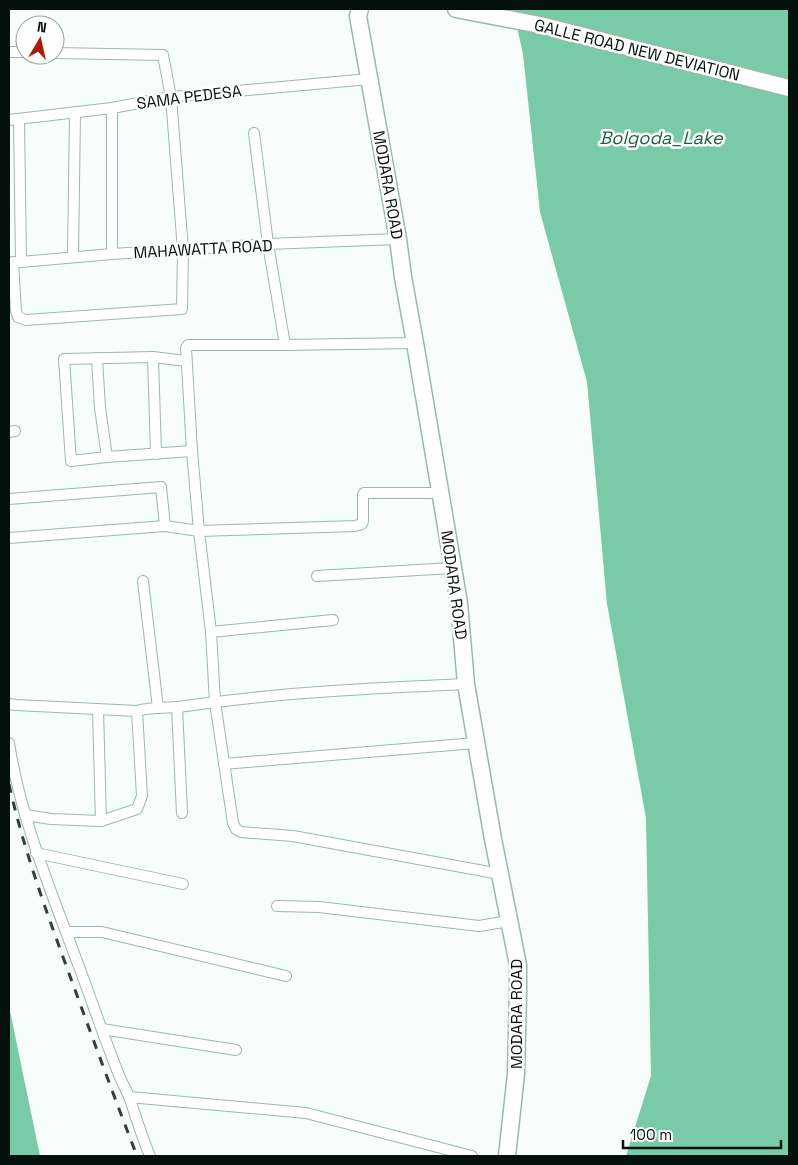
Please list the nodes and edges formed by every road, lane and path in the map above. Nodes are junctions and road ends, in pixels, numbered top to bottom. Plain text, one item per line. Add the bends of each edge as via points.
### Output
1 (456, 9) edge
2 (357, 11) edge
3 (65, 53) edge
4 (369, 79) junction
5 (789, 88) edge
6 (171, 97) junction
7 (112, 108) junction
8 (75, 112) junction
9 (14, 119) edge
10 (254, 133) dead end
11 (398, 239) junction
12 (268, 244) junction
13 (183, 250) junction
14 (112, 254) junction
15 (73, 257) junction
16 (14, 262) edge
17 (415, 343) junction
18 (285, 345) junction
19 (153, 357) junction
20 (96, 358) junction
21 (186, 361) junction
22 (192, 451) junction
23 (156, 454) junction
24 (107, 457) junction
25 (440, 493) junction
26 (9, 499) edge
27 (165, 526) junction
28 (199, 532) junction
29 (9, 538) edge
30 (452, 568) junction
31 (317, 576) dead end
32 (143, 581) dead end
33 (334, 620) dead end
34 (211, 632) junction
35 (466, 684) junction
36 (215, 702) junction
37 (9, 704) edge
38 (177, 707) junction
39 (158, 708) junction
40 (98, 710) junction
41 (137, 711) junction
42 (9, 743) edge
43 (476, 743) junction
44 (224, 764) junction
45 (182, 813) dead end
46 (24, 815) junction
47 (101, 821) junction
48 (36, 853) junction
49 (500, 874) junction
50 (183, 884) dead end
51 (277, 906) dead end
52 (509, 921) junction
53 (67, 932) junction
54 (286, 976) dead end
55 (102, 1029) junction
56 (236, 1050) dead end
57 (129, 1097) junction
58 (150, 1156) edge
59 (472, 1156) edge
60 (507, 1156) edge

1 - 5 main road, GALLE ROAD NEW DEVIATION via 540,25
2 - 4 main road, MODARA ROAD
3 - 6 street via 163,55
4 - 6 street, SAMA PEDESA
4 - 11 main road, MODARA ROAD
6 - 7 street, SAMA PEDESA
6 - 13 street
7 - 8 street, SAMA PEDESA
7 - 14 street
8 - 9 street, SAMA PEDESA
8 - 15 street
9 - 16 street
10 - 12 street
11 - 12 street, MAHAWATTA ROAD
11 - 17 main road, MODARA ROAD
12 - 13 street, MAHAWATTA ROAD
12 - 18 street
13 - 14 street, MAHAWATTA ROAD
13 - 16 street via 182,309 21,319 16,311
14 - 15 street, MAHAWATTA ROAD
15 - 16 street, MAHAWATTA ROAD
17 - 18 street
17 - 25 main road, MODARA ROAD
18 - 21 street via 188,345
19 - 20 street
19 - 21 street
19 - 23 street
20 - 24 street
20 - 24 street via 64,359 71,461
21 - 22 street
22 - 23 street
22 - 28 street
23 - 24 street
25 - 28 street via 364,493 363,521 359,525
25 - 30 main road, MODARA ROAD
26 - 27 street via 161,487
27 - 28 street
27 - 29 street
28 - 34 street
30 - 31 street
30 - 35 main road, MODARA ROAD
32 - 39 street
33 - 34 street
34 - 36 street
35 - 36 street via 311,692
35 - 43 main road, MODARA ROAD
36 - 38 street
36 - 44 street
37 - 40 street
38 - 39 street
38 - 45 street
39 - 41 street
40 - 41 street
40 - 47 street
41 - 47 street via 142,796 137,809
42 - 46 street
43 - 44 street
43 - 49 main road, MODARA ROAD
44 - 49 street via 233,823 241,832 293,836
46 - 47 street
46 - 48 street
48 - 50 street
48 - 53 street
49 - 52 main road, MODARA ROAD
51 - 52 street via 319,907 479,926
52 - 60 main road, MODARA ROAD via 518,964 518,993 516,1074
53 - 54 street via 102,932
53 - 55 street
55 - 56 street
55 - 57 street
57 - 58 street
57 - 59 street via 306,1113

